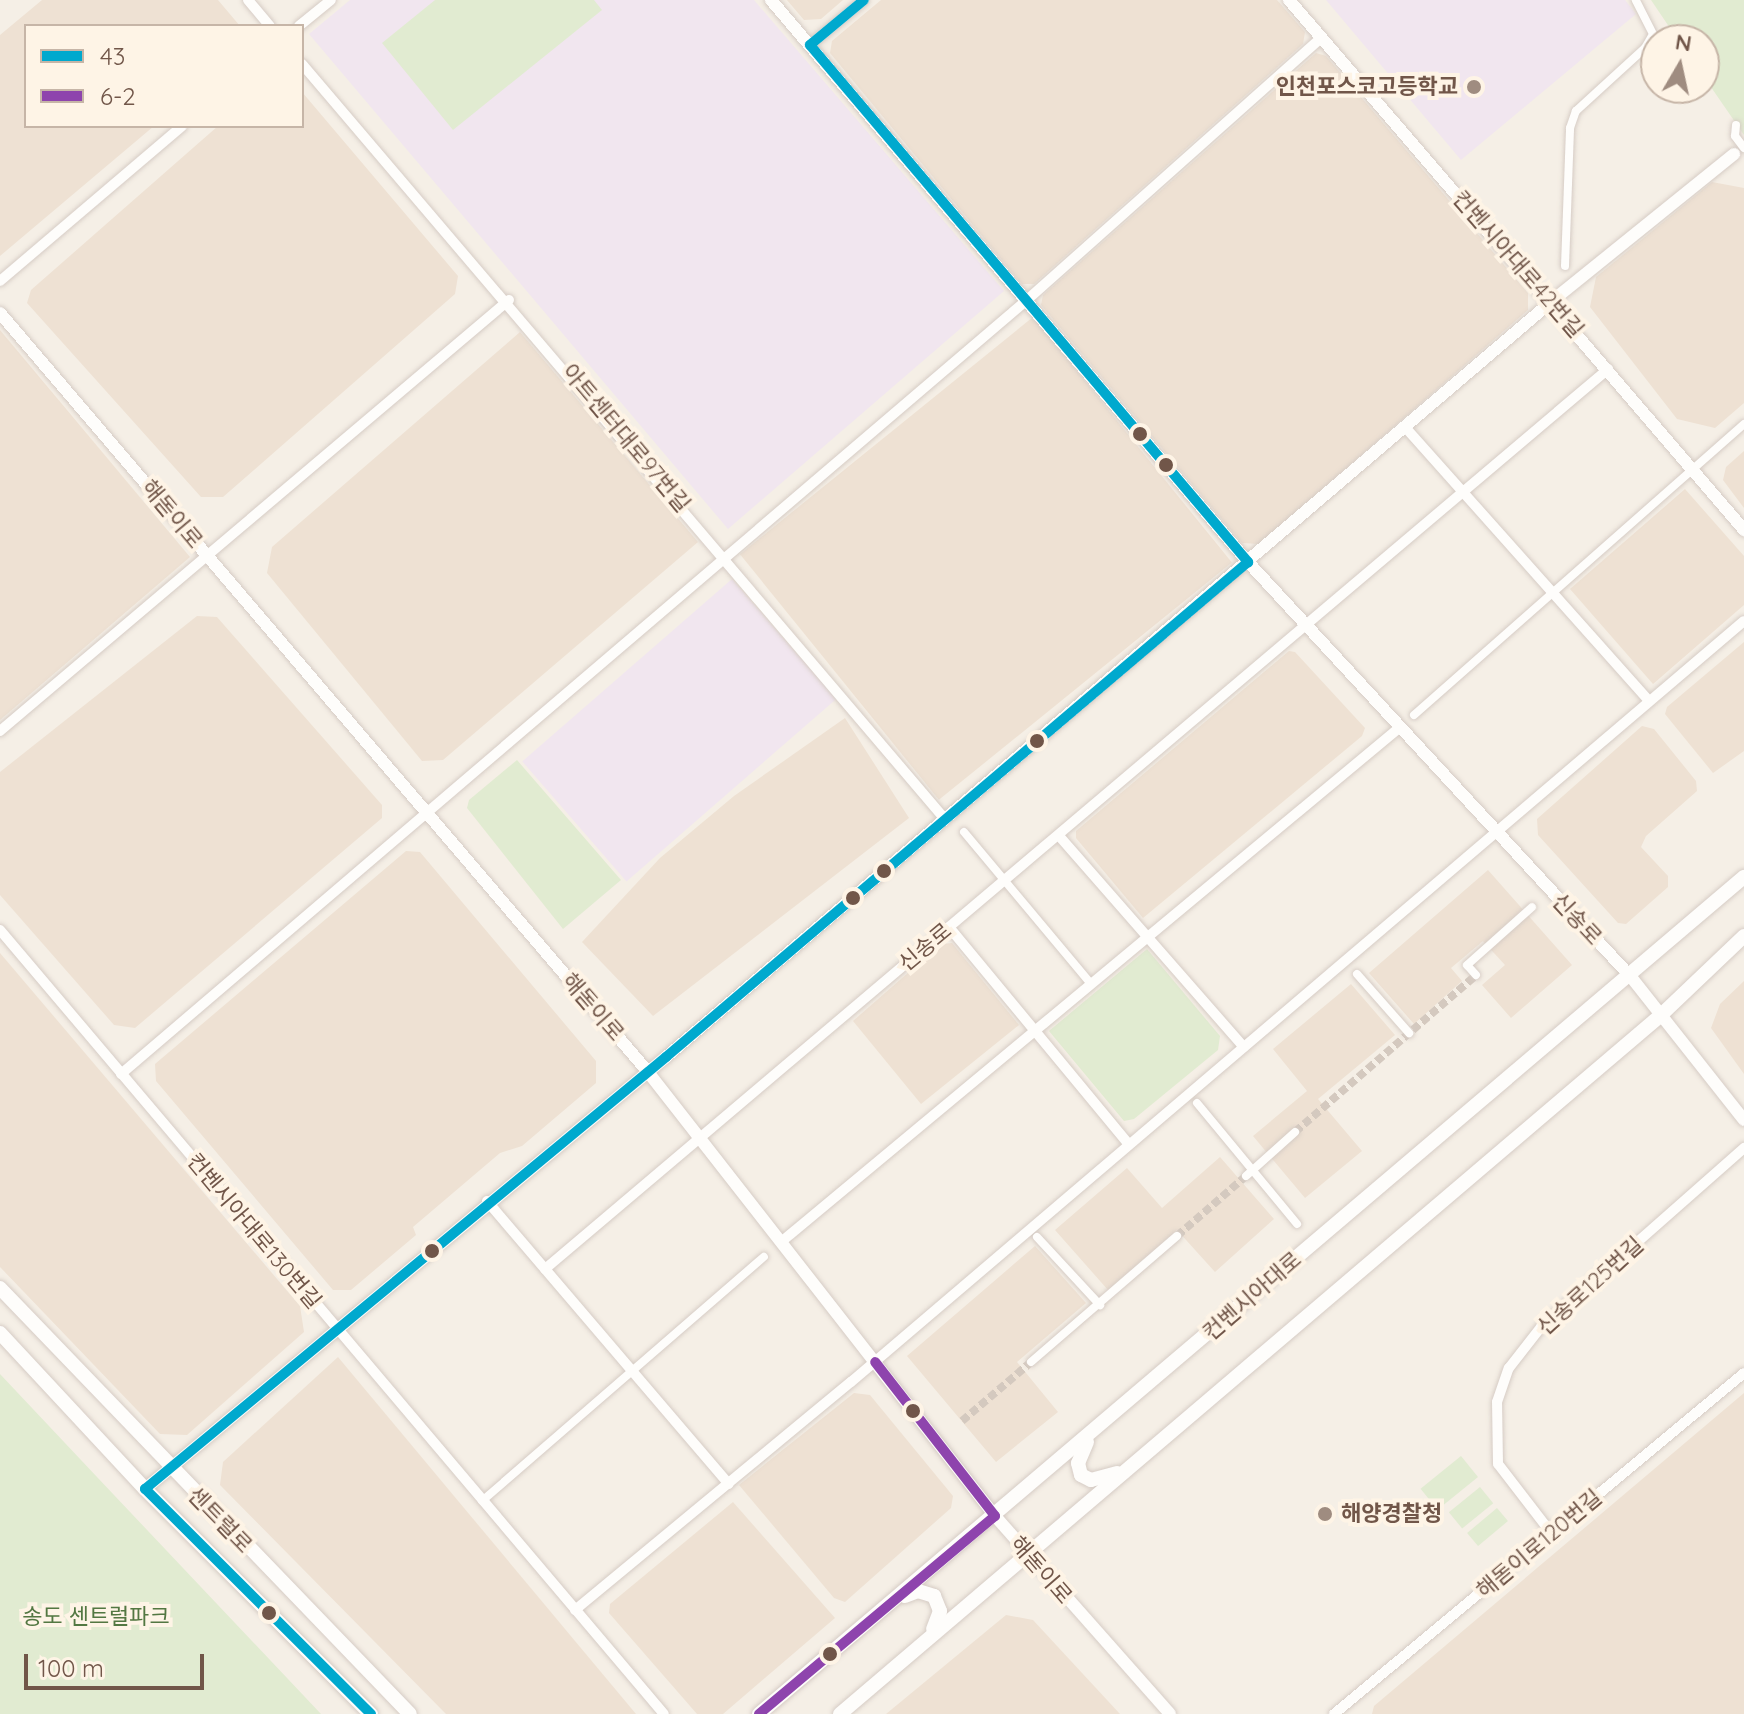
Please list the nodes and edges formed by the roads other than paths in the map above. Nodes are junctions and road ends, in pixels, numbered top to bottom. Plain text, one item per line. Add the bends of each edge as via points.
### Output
1 (248, 0) edge
2 (331, 0) edge
3 (771, 0) edge
4 (864, 0) edge
5 (1289, 0) edge
6 (1636, 0) edge
7 (268, 24) edge
8 (301, 24) edge
9 (1321, 38) junction
10 (810, 45) junction
11 (304, 66) edge
12 (1736, 125) dead end
13 (180, 128) edge
14 (1739, 151) edge
15 (1565, 266) dead end
16 (0, 281) edge
17 (509, 300) junction
18 (1027, 300) junction
19 (1552, 301) junction
20 (0, 313) edge
21 (1608, 369) junction
22 (1744, 424) edge
23 (1405, 427) junction
24 (1692, 469) junction
25 (1461, 492) junction
26 (1744, 530) edge
27 (207, 555) junction
28 (726, 556) junction
29 (1248, 562) junction
30 (1552, 594) junction
31 (1744, 621) edge
32 (1304, 624) junction
33 (1649, 701) junction
34 (1414, 715) dead end
35 (1399, 728) junction
36 (0, 731) edge
37 (427, 814) junction
38 (943, 817) junction
39 (964, 832) dead end
40 (1496, 832) junction
41 (1060, 837) junction
42 (1744, 877) edge
43 (1005, 882) junction
44 (1532, 907) dead end
45 (949, 927) junction
46 (0, 930) edge
47 (1744, 936) edge
48 (1146, 938) junction
49 (1357, 974) dead end
50 (1476, 975) tunnel mouth
51 (1631, 977) junction
52 (1091, 984) junction
53 (1660, 1016) junction
54 (1034, 1031) junction
55 (1409, 1033) dead end
56 (1244, 1047) junction
57 (648, 1072) junction
58 (121, 1074) junction
59 (1197, 1103) dead end
60 (1744, 1120) edge
61 (1295, 1132) tunnel mouth
62 (698, 1136) junction
63 (1128, 1143) junction
64 (1744, 1148) edge
65 (1246, 1176) tunnel mouth
66 (487, 1201) junction
67 (1297, 1224) dead end
68 (1177, 1236) tunnel mouth
69 (1037, 1237) dead end
70 (781, 1242) junction
71 (764, 1257) dead end
72 (545, 1269) junction
73 (0, 1288) edge
74 (1100, 1305) junction
75 (338, 1330) junction
76 (0, 1333) edge
77 (875, 1362) junction
78 (1031, 1362) tunnel mouth
79 (632, 1371) junction
80 (1744, 1373) edge
81 (1098, 1428) junction
82 (1128, 1467) junction
83 (170, 1468) junction
84 (729, 1484) junction
85 (145, 1489) junction
86 (482, 1501) junction
87 (995, 1516) junction
88 (1552, 1534) junction
89 (1025, 1554) junction
90 (891, 1606) junction
91 (575, 1610) junction
92 (926, 1639) junction
93 (1339, 1713) edge
94 (371, 1714) edge
95 (410, 1714) edge
96 (664, 1714) edge
97 (759, 1714) edge
98 (840, 1714) edge
99 (1170, 1714) edge

1 - 7 street
2 - 8 street
3 - 10 street, 신송로
4 - 10 street
5 - 9 street, 컨벤시아대로42번길
6 - 15 street via 1653,34 1645,48 1576,111 1570,128
9 - 18 street
9 - 19 street, 컨벤시아대로42번길
10 - 18 street, 신송로
11 - 17 street, 아트센터대로97번길
12 - 14 street
13 - 16 street
14 - 19 street
17 - 27 street
17 - 28 street, 아트센터대로97번길
18 - 28 street
18 - 29 street, 신송로
19 - 21 street, 컨벤시아대로42번길
19 - 23 street
20 - 27 street, 해돋이로
21 - 24 street, 컨벤시아대로42번길
21 - 25 street
22 - 24 street
23 - 25 street
23 - 29 street
24 - 26 street, 컨벤시아대로42번길
24 - 30 street
25 - 30 street
25 - 32 street
27 - 36 street
27 - 37 street, 해돋이로
28 - 37 street
28 - 38 street, 아트센터대로97번길
29 - 32 street, 신송로
29 - 38 street
30 - 33 street
30 - 34 street
31 - 33 street
32 - 35 street, 신송로
32 - 41 street, 신송로
33 - 40 street
35 - 40 street, 신송로
35 - 48 street
37 - 57 street, 해돋이로
37 - 58 street
38 - 57 street
39 - 43 street
40 - 51 street, 신송로
40 - 56 street
41 - 43 street, 신송로
41 - 48 street
42 - 51 main road, 컨벤시아대로
43 - 45 street, 신송로
43 - 52 street
44 - 50 street via 1467,965
45 - 54 street
45 - 62 street, 신송로
46 - 58 street, 컨벤시아대로130번길
47 - 53 main road
48 - 52 street
48 - 56 street
49 - 55 street
51 - 53 street, 신송로
51 - 81 main road, 컨벤시아대로
52 - 54 street
53 - 60 street, 신송로
53 - 82 main road
54 - 63 street
54 - 70 street
56 - 63 street
57 - 62 street, 해돋이로
57 - 66 street
58 - 75 street, 컨벤시아대로130번길
59 - 67 street
61 - 65 street
62 - 70 street, 해돋이로
62 - 72 street, 신송로
63 - 77 street
64 - 88 street, 신송로125번길 via 1541,1327 1509,1368 1497,1402 1498,1464
66 - 72 street
66 - 75 street
68 - 74 street
69 - 74 street
70 - 77 street, 해돋이로
71 - 79 street
72 - 79 street
73 - 83 main road, 센트럴로
74 - 78 street
75 - 83 street
75 - 86 street, 컨벤시아대로130번길
76 - 85 main road, 센트럴로
77 - 84 street
77 - 87 street, 해돋이로
79 - 84 street
79 - 86 street
80 - 88 street, 해돋이로120번길
81 - 82 main road via 1082,1451 1079,1472 1091,1480
81 - 87 main road, 컨벤시아대로
82 - 89 main road
83 - 85 street
83 - 95 main road, 센트럴로
84 - 91 street
85 - 94 main road, 센트럴로
86 - 91 street, 컨벤시아대로130번길
87 - 89 street, 해돋이로
87 - 90 main road, 컨벤시아대로
88 - 93 street, 해돋이로120번길
89 - 92 main road
89 - 99 street, 해돋이로
90 - 92 main road via 918,1591 934,1596 940,1618
90 - 97 main road, 컨벤시아대로
91 - 96 street, 컨벤시아대로130번길
92 - 98 main road

